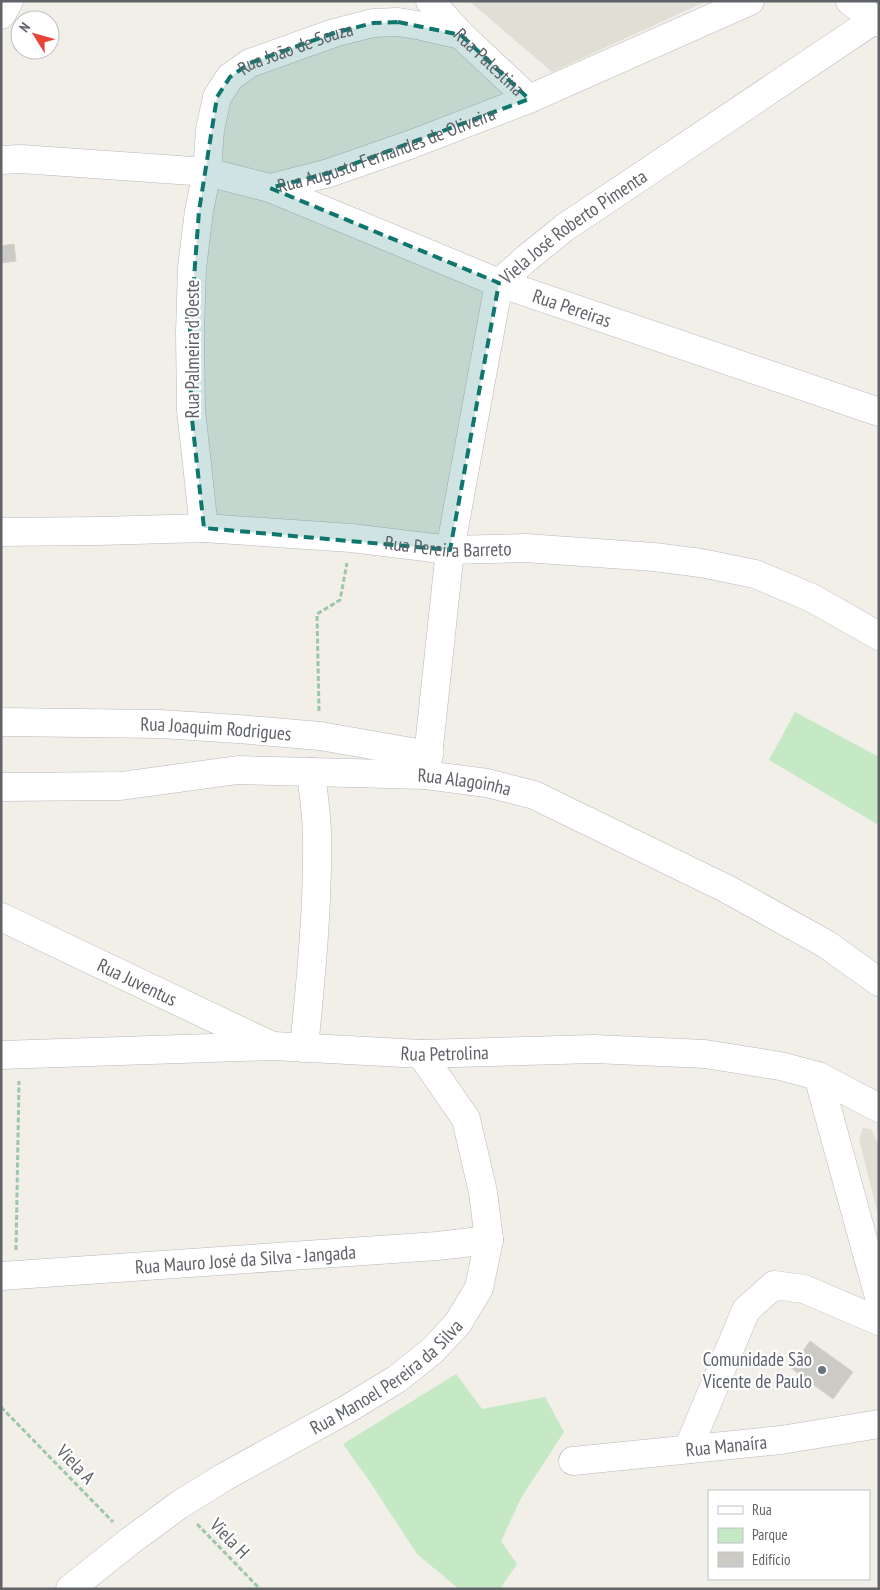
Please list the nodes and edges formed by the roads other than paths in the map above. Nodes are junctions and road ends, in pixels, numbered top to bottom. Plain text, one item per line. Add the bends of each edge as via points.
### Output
1 (9, 1) edge
2 (430, 1) edge
3 (750, 1) edge
4 (850, 1) edge
5 (1, 15) edge
6 (876, 22) edge
7 (462, 35) junction
8 (529, 99) junction
9 (1, 160) edge
10 (207, 172) junction
11 (270, 188) junction
12 (499, 283) junction
13 (879, 412) edge
14 (204, 528) junction
15 (1, 532) edge
16 (450, 550) junction
17 (879, 636) edge
18 (1, 722) edge
19 (238, 729) junction
20 (427, 765) junction
21 (238, 770) junction
22 (311, 772) junction
23 (1, 787) edge
24 (1, 917) edge
25 (879, 982) edge
26 (274, 1046) junction
27 (304, 1048) junction
28 (421, 1054) junction
29 (10, 1055) edge
30 (818, 1076) junction
31 (879, 1108) edge
32 (489, 1240) junction
33 (8, 1276) edge
34 (879, 1297) edge
35 (879, 1320) edge
36 (879, 1424) edge
37 (688, 1449) junction
38 (573, 1461) dead end
39 (70, 1589) edge

1 - 5 street
2 - 7 street, Rua Palestina
3 - 8 street, Rua Augusto Fernandes de Oliveira
4 - 6 street
6 - 12 street, Viela José Roberto Pimenta via 564,228
7 - 8 street, Rua Palestina
7 - 10 street, Rua João de Souza via 398,22 373,23 334,33 250,63 230,78 217,97 210,130
8 - 11 street, Rua Augusto Fernandes de Oliveira via 412,144
9 - 10 street, Rua Augusto Fernandes de Oliveira
10 - 11 street, Rua Augusto Fernandes de Oliveira
10 - 14 street, Rua Palmeira d'Oeste via 192,268 190,332 191,410
11 - 12 street, Rua Pereiras
12 - 13 street, Rua Pereiras
12 - 16 street, Viela José Roberto Pimenta
14 - 15 street, Rua Pereira Barreto
14 - 16 street, Rua Pereira Barreto via 352,538
16 - 17 street, Rua Pereira Barreto via 525,548 701,562 755,574 812,598
16 - 20 street, Viela José Roberto Pimenta
18 - 19 street, Rua Joaquim Rodrigues via 160,724
19 - 20 street, Rua Joaquim Rodrigues via 320,736
19 - 21 street
20 - 22 street, Rua Alagoinha
20 - 25 street, Rua Alagoinha via 534,795 727,889 826,944
21 - 22 street, Rua Alagoinha
21 - 23 street, Rua Alagoinha via 121,786
22 - 27 street via 317,835 316,901
24 - 26 street, Rua Juventus
26 - 27 street, Rua Petrolina
26 - 29 street, Rua Petrolina
27 - 28 street, Rua Petrolina
28 - 30 street, Rua Petrolina via 594,1049 705,1054 780,1066
28 - 32 street, Rua Manoel Pereira da Silva via 466,1119 483,1192
30 - 31 street, Rua Petrolina
30 - 34 street
32 - 33 street, Rua Mauro José da Silva - Jangada
32 - 39 street, Rua Manoel Pereira da Silva via 479,1288 458,1323 433,1350 397,1379 224,1477 130,1540
35 - 37 street via 804,1289 774,1284 746,1310
36 - 37 street, Rua Manaíra via 781,1440
37 - 38 street, Rua Manaíra

